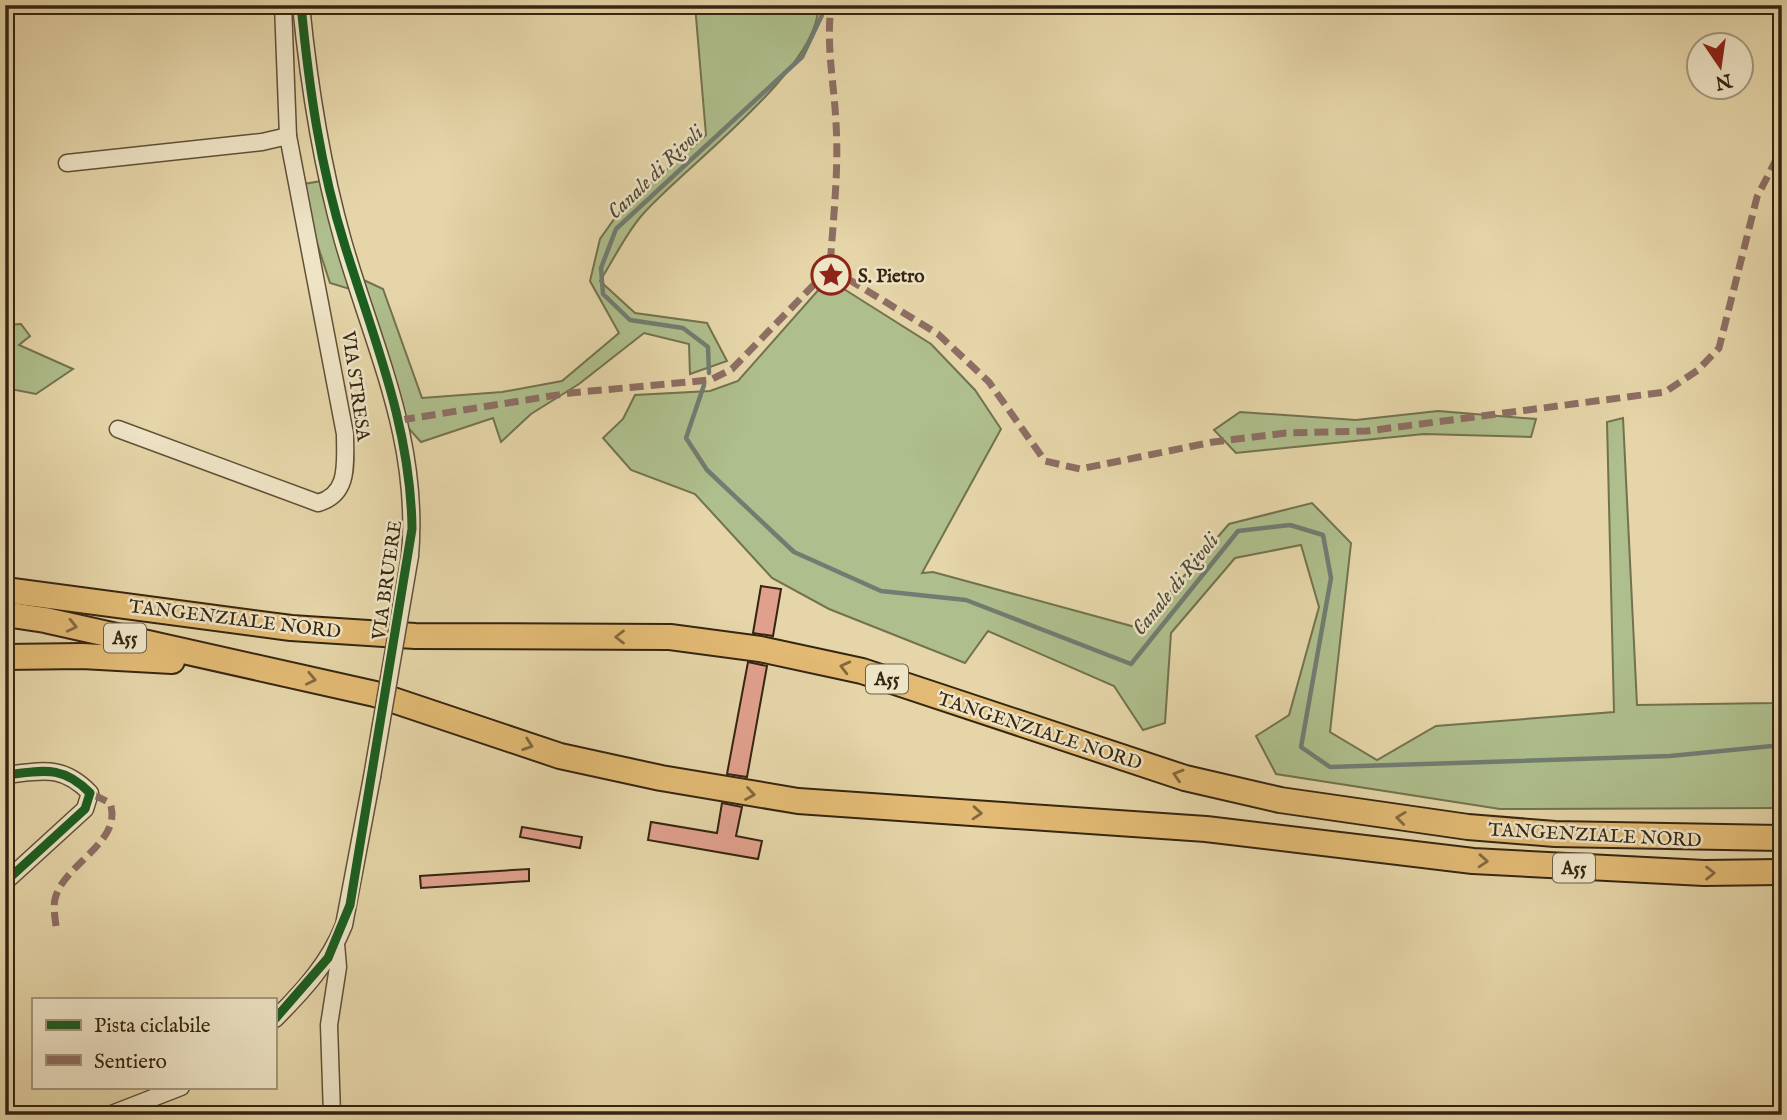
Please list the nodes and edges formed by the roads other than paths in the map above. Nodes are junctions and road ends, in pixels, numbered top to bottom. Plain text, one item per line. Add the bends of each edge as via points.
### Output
1 (283, 5) edge
2 (301, 5) edge
3 (288, 136) junction
4 (67, 163) dead end
5 (118, 429) dead end
6 (5, 582) edge
7 (5, 590) edge
8 (50, 593) junction
9 (5, 614) edge
10 (5, 657) edge
11 (244, 665) junction
12 (5, 775) edge
13 (1782, 838) edge
14 (1782, 872) edge
15 (5, 882) edge
16 (336, 944) junction
17 (276, 1018) edge
18 (178, 1088) edge
19 (109, 1115) edge
20 (332, 1115) edge

1 - 3 street, VIA STRESA
2 - 16 street, VIA BRUERE, bridge via 323,165 401,420 412,500 410,556 350,905
3 - 4 street
3 - 5 street, VIA STRESA via 345,434 340,488 333,499 318,503
6 - 8 highway, A55
7 - 8 highway, A55
13 -> 8 highway, TANGENZIALE NORD / A55 via 1555,834 1468,827 1280,800 1185,778 862,671 760,649 670,637 415,636 290,628
9 -> 11 highway, A55
10 - 11 highway, A55 via 82,656
11 -> 14 highway, TANGENZIALE NORD / A55 via 375,694 560,756 798,801 1206,829 1487,862 1704,873
12 - 15 street via 48,771 74,777 90,793 85,809
16 - 17 street, VIA BRUERE via 316,975
16 - 20 street via 338,967 329,1024
18 - 19 street

